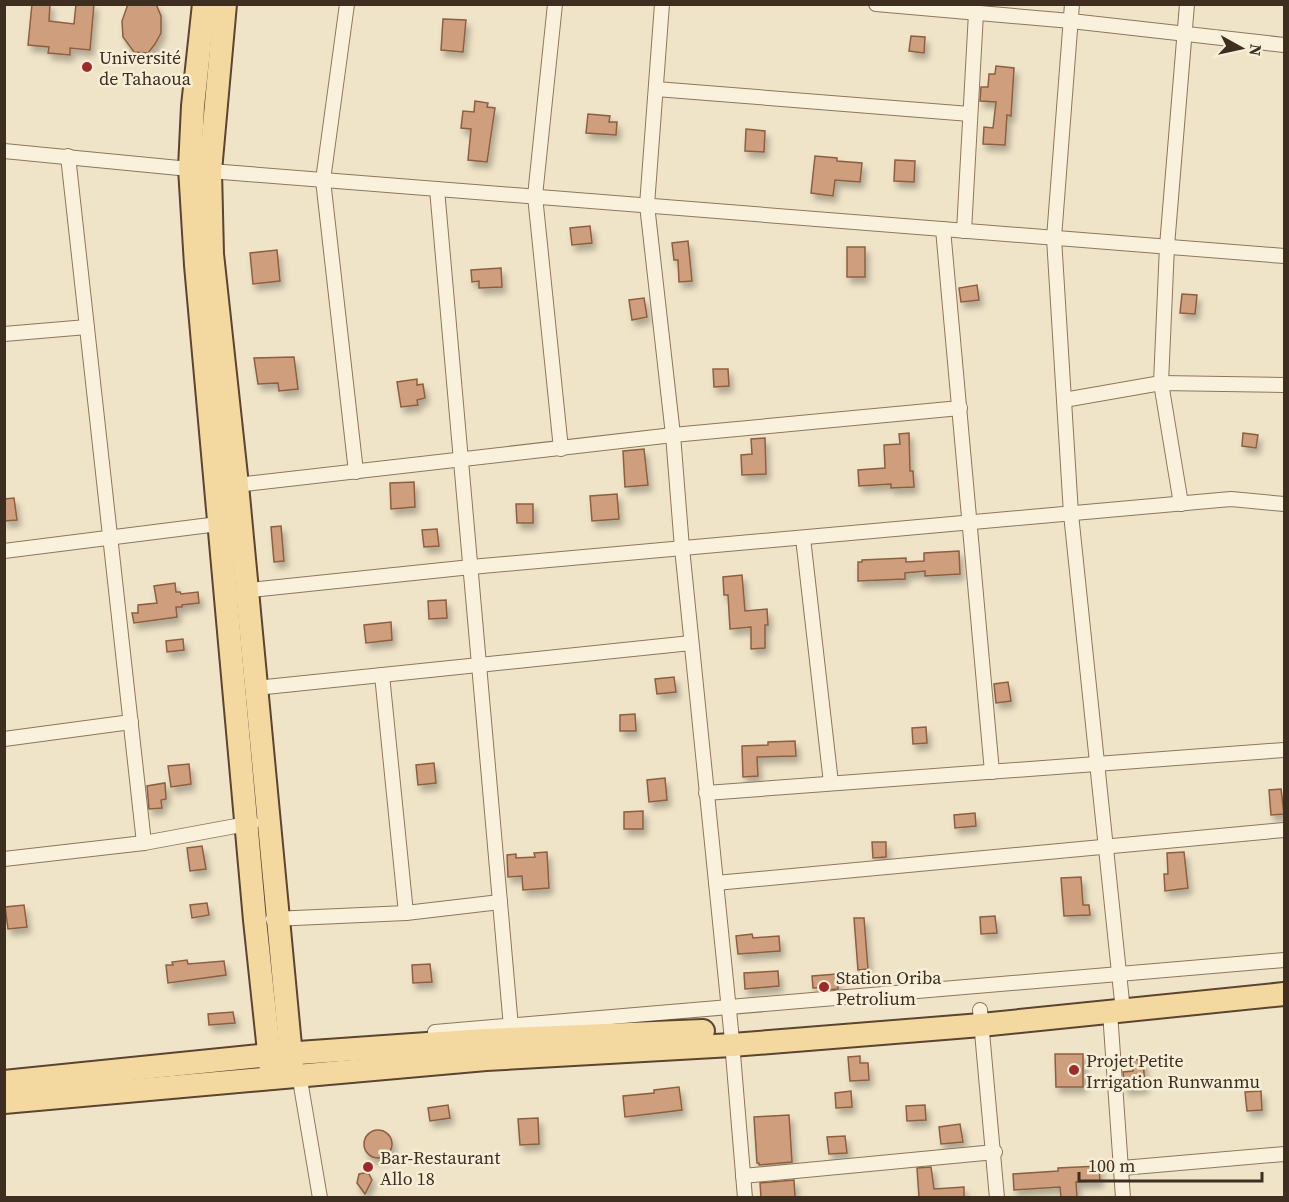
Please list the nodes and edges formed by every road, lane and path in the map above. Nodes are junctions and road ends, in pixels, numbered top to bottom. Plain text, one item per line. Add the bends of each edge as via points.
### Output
1 (204, 4) edge
2 (225, 4) edge
3 (347, 4) edge
4 (555, 4) edge
5 (662, 4) edge
6 (876, 4) edge
7 (1072, 4) edge
8 (1187, 4) edge
9 (976, 13) junction
10 (1071, 21) junction
11 (1185, 33) junction
12 (1284, 45) edge
13 (656, 89) junction
14 (970, 114) junction
15 (4, 151) edge
16 (68, 156) junction
17 (200, 169) junction
18 (323, 180) junction
19 (437, 189) junction
20 (535, 196) junction
21 (647, 206) junction
22 (943, 229) junction
23 (964, 231) junction
24 (1054, 238) junction
25 (1167, 246) junction
26 (1284, 256) edge
27 (87, 327) junction
28 (4, 334) edge
29 (1161, 383) junction
30 (1284, 385) edge
31 (1064, 400) junction
32 (960, 408) junction
33 (673, 435) junction
34 (561, 449) junction
35 (462, 461) junction
36 (356, 472) junction
37 (237, 485) junction
38 (1181, 504) junction
39 (1284, 504) edge
40 (1071, 514) junction
41 (230, 523) junction
42 (970, 523) junction
43 (110, 538) junction
44 (803, 538) junction
45 (682, 548) junction
46 (4, 551) edge
47 (471, 567) junction
48 (237, 592) junction
49 (691, 643) junction
50 (479, 665) junction
51 (382, 675) junction
52 (256, 688) junction
53 (131, 722) junction
54 (4, 739) edge
55 (1284, 750) edge
56 (1097, 764) junction
57 (992, 772) junction
58 (831, 783) junction
59 (706, 792) junction
60 (258, 822) junction
61 (1284, 830) edge
62 (144, 843) junction
63 (1106, 847) junction
64 (4, 860) edge
65 (716, 883) junction
66 (500, 902) junction
67 (406, 913) junction
68 (267, 920) junction
69 (1284, 960) edge
70 (1284, 978) edge
71 (1284, 994) edge
72 (1118, 998) junction
73 (728, 1006) junction
74 (981, 1018) junction
75 (511, 1027) junction
76 (731, 1037) junction
77 (283, 1060) junction
78 (4, 1082) edge
79 (4, 1102) edge
80 (994, 1152) junction
81 (1284, 1154) edge
82 (1122, 1168) junction
83 (743, 1176) junction
84 (320, 1197) edge
85 (745, 1197) edge
86 (997, 1197) edge
87 (1123, 1197) edge

1 - 17 main road via 193,106
2 - 17 main road
3 - 18 street
4 - 20 street
5 - 13 street
6 - 9 street
7 - 10 street
8 - 11 street
9 - 10 street
9 - 14 street
10 - 11 street
10 - 24 street
11 - 12 street
11 - 25 street
13 - 14 street
13 - 21 street
14 - 23 street
15 - 16 street
16 - 17 street
16 - 27 street
17 - 18 street
17 - 37 main road
17 - 41 main road via 196,265
18 - 19 street
18 - 36 street
19 - 20 street
19 - 35 street
20 - 21 street
20 - 34 street
21 - 22 street
21 - 33 street
22 - 23 street
22 - 32 street
23 - 24 street
24 - 25 street
24 - 31 street
25 - 26 street
25 - 29 street
27 - 28 street
27 - 43 street
29 - 30 street
29 - 31 street
29 - 38 street
31 - 40 street
32 - 33 street
32 - 42 street
33 - 34 street
33 - 45 street
34 - 35 street
35 - 36 street
35 - 47 street
36 - 37 street
37 - 41 main road
38 - 39 street via 1231,500
38 - 40 street
40 - 42 street
40 - 56 street
41 - 43 street
41 - 48 main road
42 - 44 street
42 - 57 street
43 - 46 street
43 - 53 street
44 - 45 street
44 - 58 street
45 - 47 street
45 - 49 street
47 - 48 street
47 - 50 street
48 - 52 main road
48 - 60 main road
49 - 50 street
49 - 59 street
50 - 51 street
50 - 66 street
51 - 52 street
51 - 67 street
52 - 60 main road
53 - 54 street
53 - 62 street
55 - 56 street
56 - 57 street
56 - 63 street
57 - 58 street
58 - 59 street
59 - 65 street
60 - 62 street
60 - 68 main road
61 - 63 street
62 - 64 street
63 - 65 street
63 - 72 street
65 - 73 street
66 - 67 street
66 - 75 street
67 - 68 street
68 - 77 main road
69 - 72 street
70 - 72 main road
71 - 72 main road
72 - 73 street
72 - 74 main road
72 - 82 street
73 - 75 street
73 - 76 street
74 - 76 main road
74 - 80 street
75 - 77 street
76 - 77 main road via 484,1040
76 - 83 street
77 - 78 main road
77 - 79 main road
77 - 84 street
80 - 83 street
80 - 86 street
81 - 82 street
82 - 87 street
83 - 85 street

